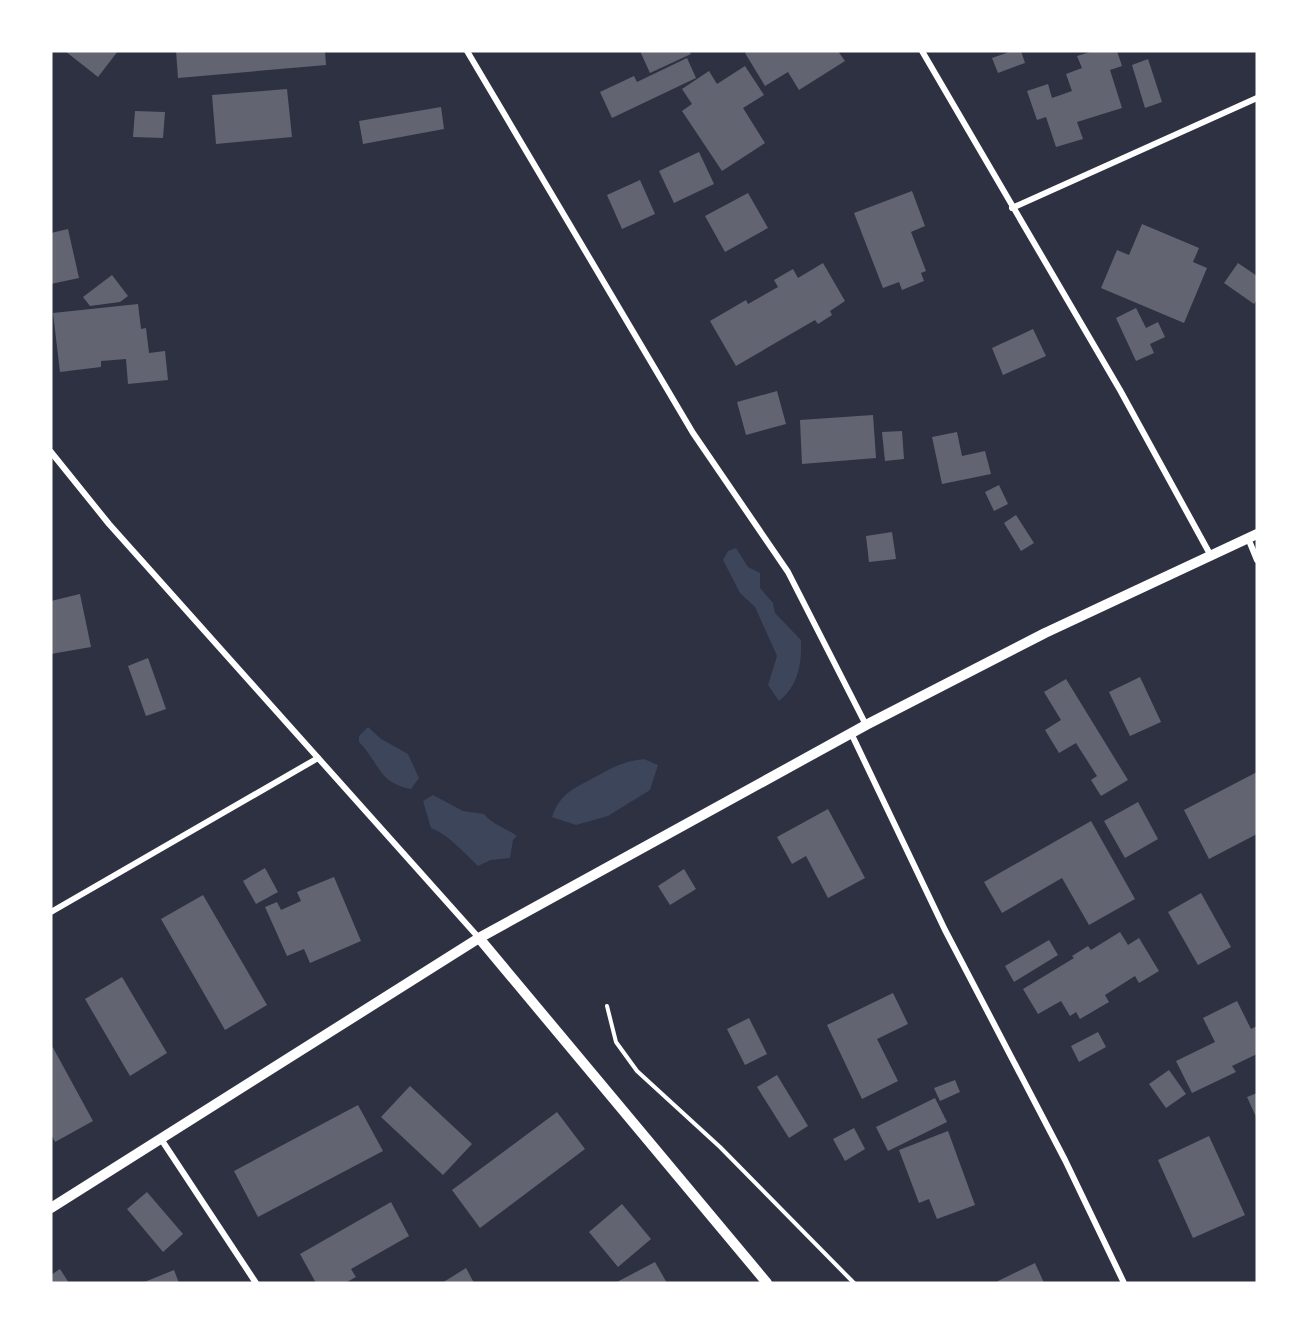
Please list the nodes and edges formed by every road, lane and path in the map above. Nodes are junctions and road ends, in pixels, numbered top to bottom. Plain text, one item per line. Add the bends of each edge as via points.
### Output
1 (467, 51) edge
2 (922, 51) edge
3 (1257, 98) edge
4 (1012, 208) junction
5 (51, 453) edge
6 (1252, 536) edge
7 (1211, 556) junction
8 (1257, 560) edge
9 (866, 725) junction
10 (851, 733) junction
11 (318, 758) junction
12 (51, 912) edge
13 (479, 938) junction
14 (607, 1006) dead end
15 (161, 1139) junction
16 (51, 1208) edge
17 (256, 1283) edge
18 (767, 1283) edge
19 (854, 1283) edge
20 (1124, 1283) edge

1 - 9 street via 693,433 788,572
2 - 4 street
3 - 4 street
4 - 7 street via 1120,390
5 - 11 street via 109,524
6 - 7 street
6 - 8 street
7 - 9 street via 1045,633
9 - 10 street
10 - 13 street
10 - 20 street via 945,930 1065,1160
11 - 12 street
11 - 13 street
13 - 15 street
13 - 18 street
14 - 19 path via 616,1041 637,1071 720,1147
15 - 16 street
15 - 17 street

